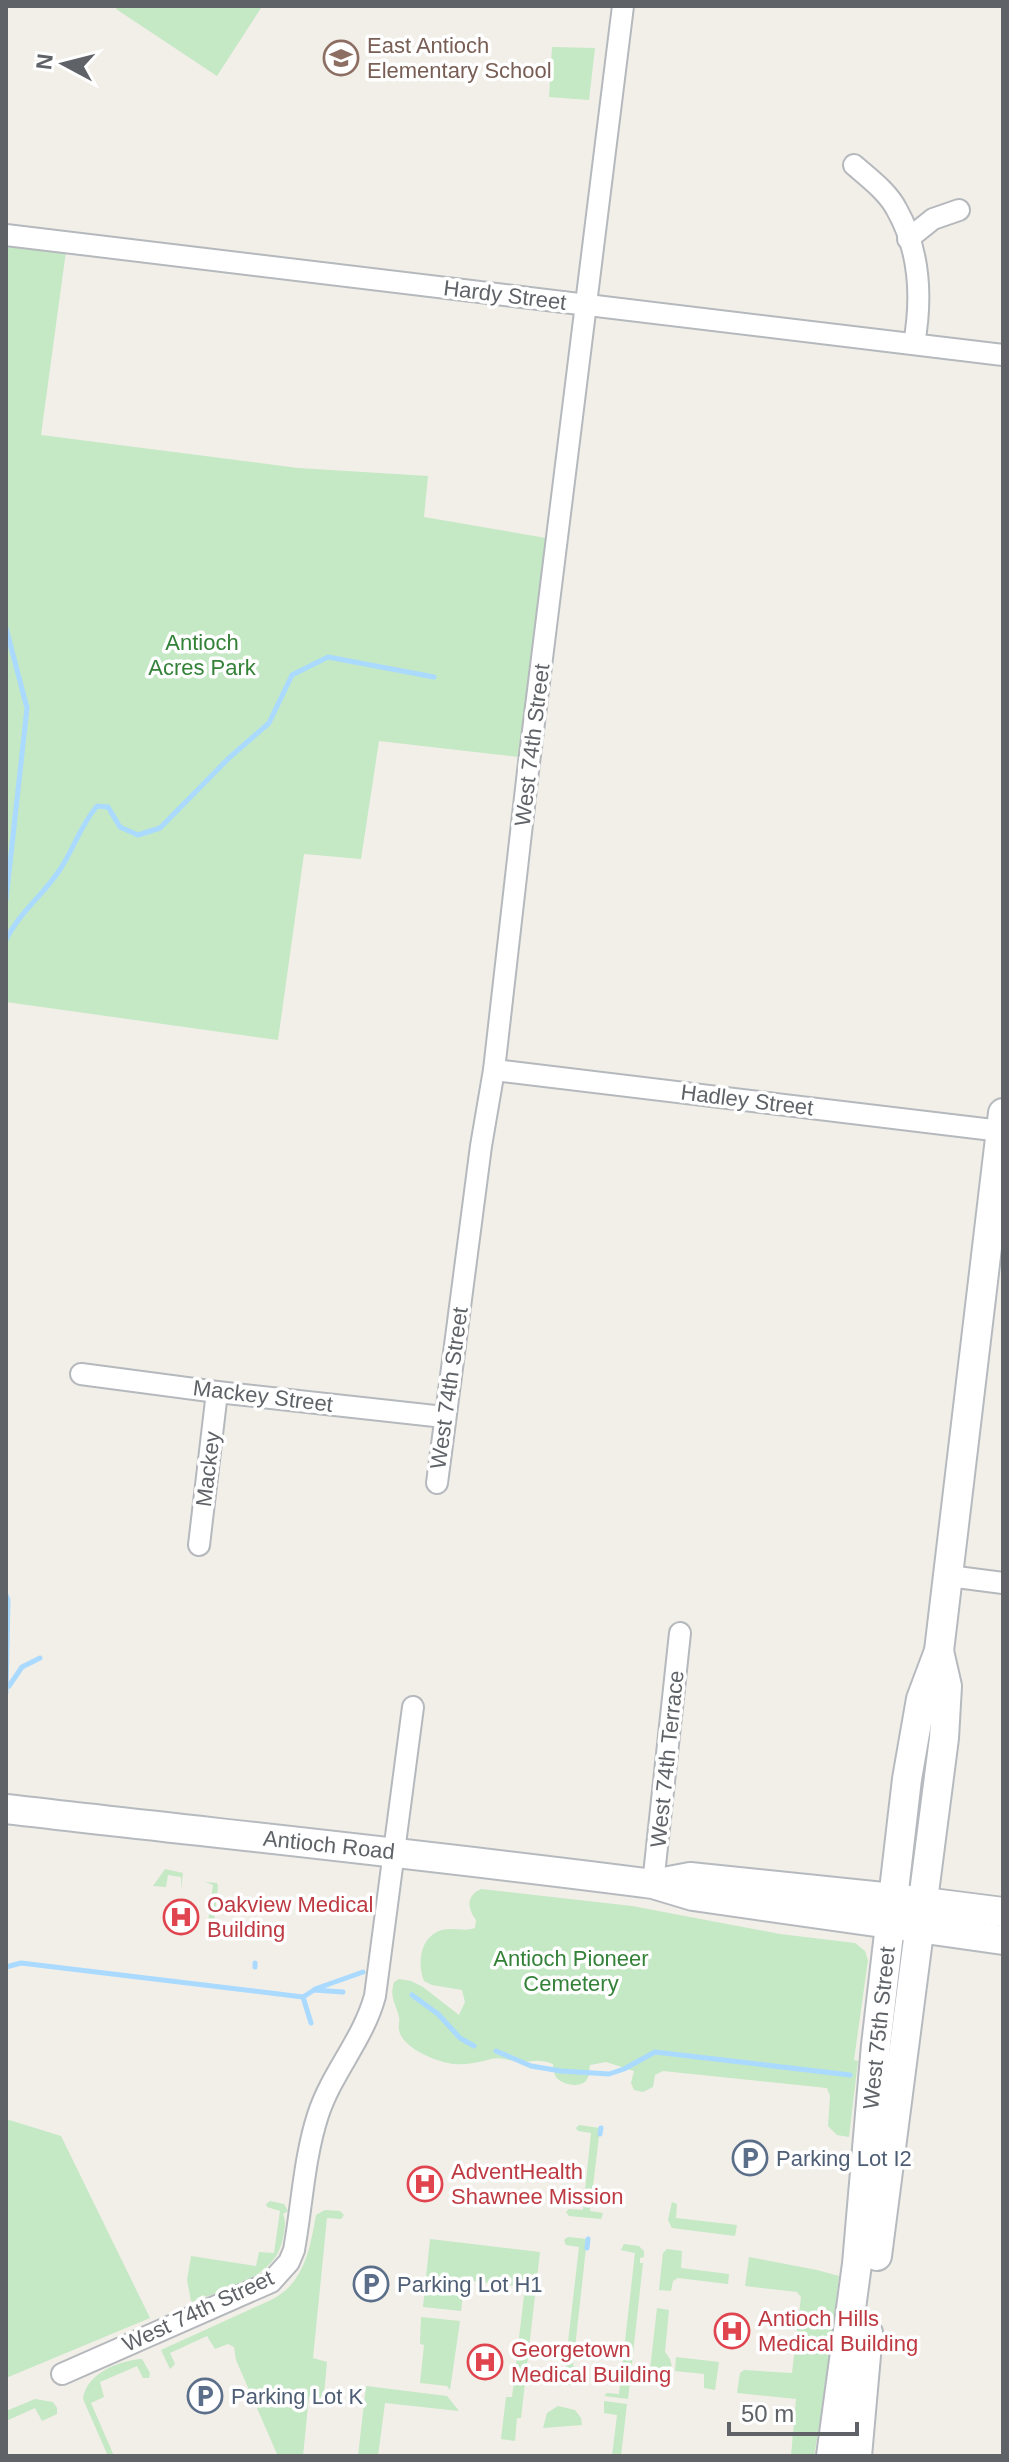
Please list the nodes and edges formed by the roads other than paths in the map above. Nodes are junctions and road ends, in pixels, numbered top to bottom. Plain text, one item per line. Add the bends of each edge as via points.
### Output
1 (623, 6) edge
2 (854, 165) dead end
3 (959, 210) dead end
4 (6, 235) edge
5 (908, 239) junction
6 (587, 304) junction
7 (914, 344) junction
8 (1003, 355) edge
9 (494, 1070) junction
10 (1002, 1122) edge
11 (996, 1237) edge
12 (81, 1374) dead end
13 (217, 1392) junction
14 (444, 1417) junction
15 (437, 1483) dead end
16 (199, 1545) dead end
17 (949, 1576) junction
18 (1003, 1583) edge
19 (680, 1633) dead end
20 (939, 1651) junction
21 (413, 1707) dead end
22 (6, 1809) edge
23 (393, 1851) junction
24 (653, 1884) junction
25 (892, 1911) junction
26 (1003, 1912) edge
27 (923, 1915) junction
28 (1003, 1940) edge
29 (62, 2374) dead end
30 (831, 2456) edge
31 (857, 2456) edge

1 - 6 street, West 74th Street
2 - 5 street via 897,209
3 - 5 street via 933,219
4 - 6 street, Hardy Street
5 - 7 street via 918,281
6 - 7 street, Hardy Street
6 - 9 street, West 74th Street
7 - 8 street, Hardy Street
9 - 10 street, Hadley Street
9 - 14 street, West 74th Street
10 - 11 main road, West 75th Street
11 - 17 main road, West 75th Street
12 - 13 street, Mackey Street
13 - 14 street, Mackey Street
13 - 16 street, Mackey
14 - 15 street, West 74th Street
17 - 18 street
17 - 20 main road, West 75th Street
19 - 24 street, West 74th Terrace
20 - 25 main road, West 75th Street via 921,1699
20 - 27 main road, West 75th Street via 947,1686 945,1725
21 - 23 street, West 74th Street
22 - 23 main road, Antioch Road
23 - 24 main road, Antioch Road
23 - 29 street, West 74th Street via 375,1996 364,2030 318,2115 289,2262 271,2282
24 - 25 main road, Antioch Road via 690,1877
25 - 27 main road, Antioch Road
25 - 30 main road, West 75th Street via 856,2279
26 - 27 main road, Antioch Road
27 - 28 main road, Antioch Road
27 - 31 main road, West 75th Street via 880,2225

